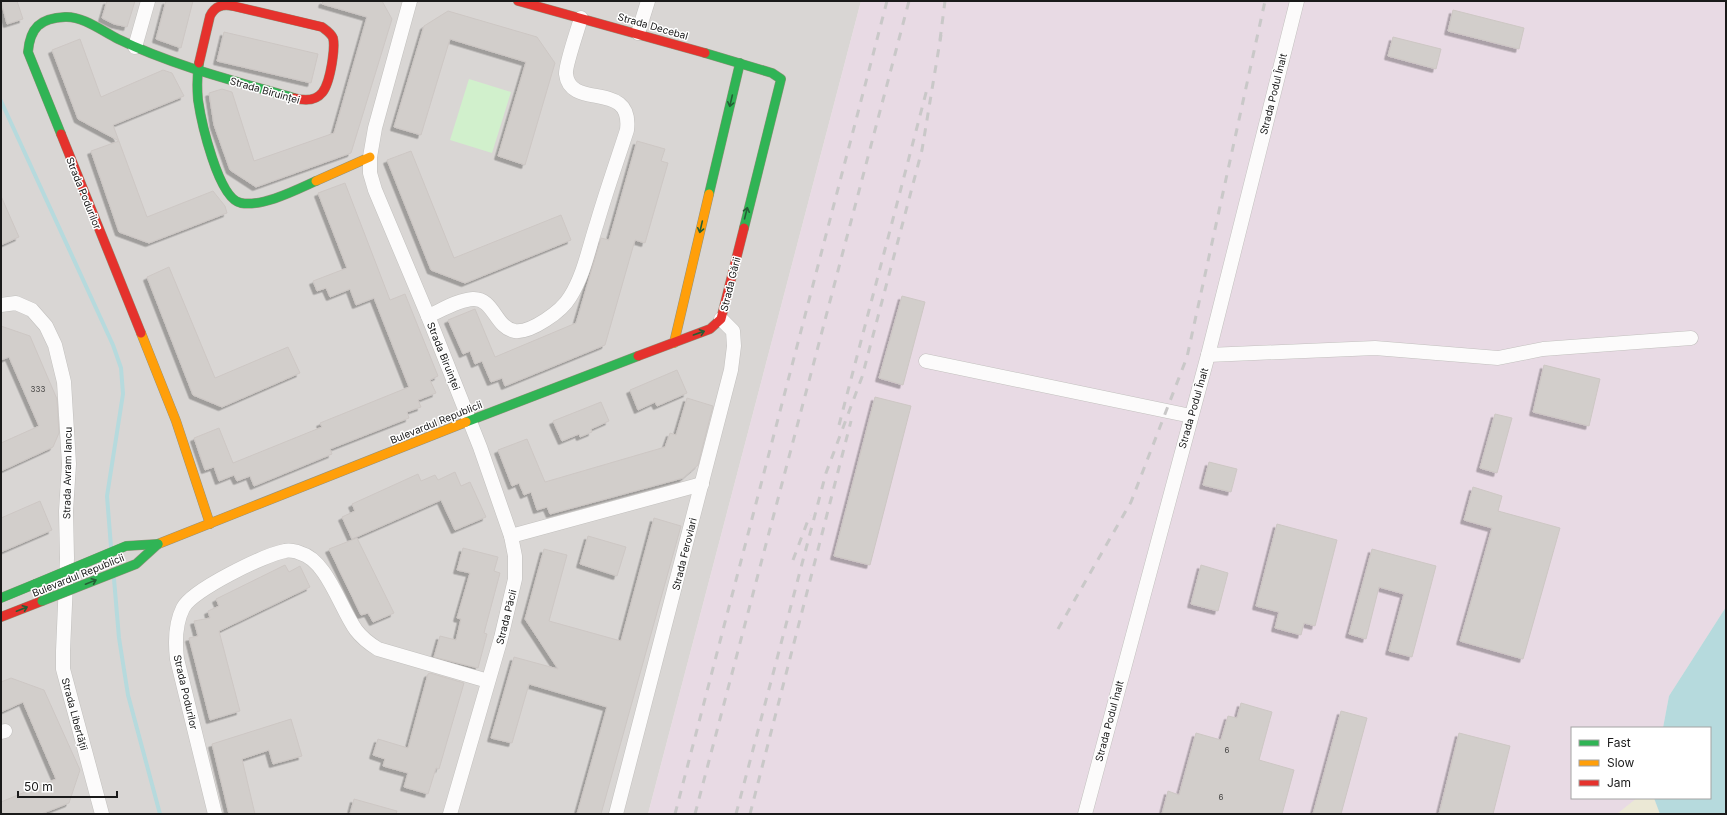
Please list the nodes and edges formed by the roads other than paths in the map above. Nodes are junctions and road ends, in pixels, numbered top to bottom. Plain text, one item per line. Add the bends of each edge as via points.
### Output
1 (148, 1) edge
2 (410, 1) edge
3 (518, 1) edge
4 (648, 1) edge
5 (1297, 1) edge
6 (581, 18) junction
7 (638, 33) junction
8 (135, 47) junction
9 (740, 63) junction
10 (198, 70) junction
11 (781, 79) joint
12 (370, 157) junction
13 (1, 305) edge
14 (428, 316) junction
15 (721, 320) junction
16 (1691, 338) dead end
17 (674, 342) junction
18 (1208, 355) junction
19 (926, 361) dead end
20 (1191, 416) junction
21 (469, 421) junction
22 (702, 484) junction
23 (210, 524) junction
24 (511, 536) junction
25 (158, 544) junction
26 (1, 598) edge
27 (65, 612) joint
28 (1, 617) edge
29 (488, 681) junction
30 (98, 813) edge
31 (215, 814) edge
32 (450, 814) edge
33 (616, 814) edge
34 (1085, 814) edge

1 - 8 street
2 - 12 street, Strada Biruinței via 375,128
3 - 6 street, Strada Decebal
4 - 7 street
5 - 18 street, Strada Podul Înalt
6 - 7 street, Strada Decebal
6 - 14 street via 566,73 569,84 578,92 622,105 628,120 585,261 570,298 560,310 522,331 506,328 489,306 480,300 462,302
7 - 9 street, Strada Decebal
8 - 10 street, Strada Podurilor
8 - 23 street, Strada Podurilor via 78,19 66,17 50,19 37,26 29,38 28,52 176,422
9 - 11 street, Strada Decebal via 772,73
9 -> 17 street
10 - 10 street, Strada Biruinței via 210,15 217,7 224,5 265,12 322,27 333,39 334,48 328,82 323,93 316,99 305,101
10 - 12 street, Strada Biruinței via 198,99 202,126 221,183 232,199 240,204 254,204 296,190
15 -> 11 street, Strada Gării
12 - 14 street, Strada Biruinței via 370,173 375,190
13 - 27 street, Strada Avram Iancu via 16,303 32,310 46,326 55,345 64,382 69,464
14 - 21 street, Strada Biruinței
17 -> 15 street, Bulevardul Republicii via 710,329
15 - 22 street, Strada Gării via 733,331 733,357
16 - 18 street via 1543,349 1498,358 1375,348
17 - 21 street, Bulevardul Republicii
18 - 20 street, Strada Podul Înalt
19 - 20 street
20 - 34 street, Strada Podul Înalt
21 - 23 street, Bulevardul Republicii
21 - 24 street, Strada Păcii
22 - 24 street
22 - 33 street, Strada Feroviari
23 - 25 street, Bulevardul Republicii
24 - 29 street, Strada Păcii via 515,556 515,579
25 - 26 street, Bulevardul Republicii, bridge via 126,546
28 -> 25 street, Bulevardul Republicii, bridge via 136,564
27 - 30 street, Strada Libertății via 63,669
29 - 31 street, Strada Podurilor via 378,649 368,643 356,630 314,560 301,553 286,551 241,569 197,594 183,607 175,640 177,659
29 - 32 street, Strada Păcii

